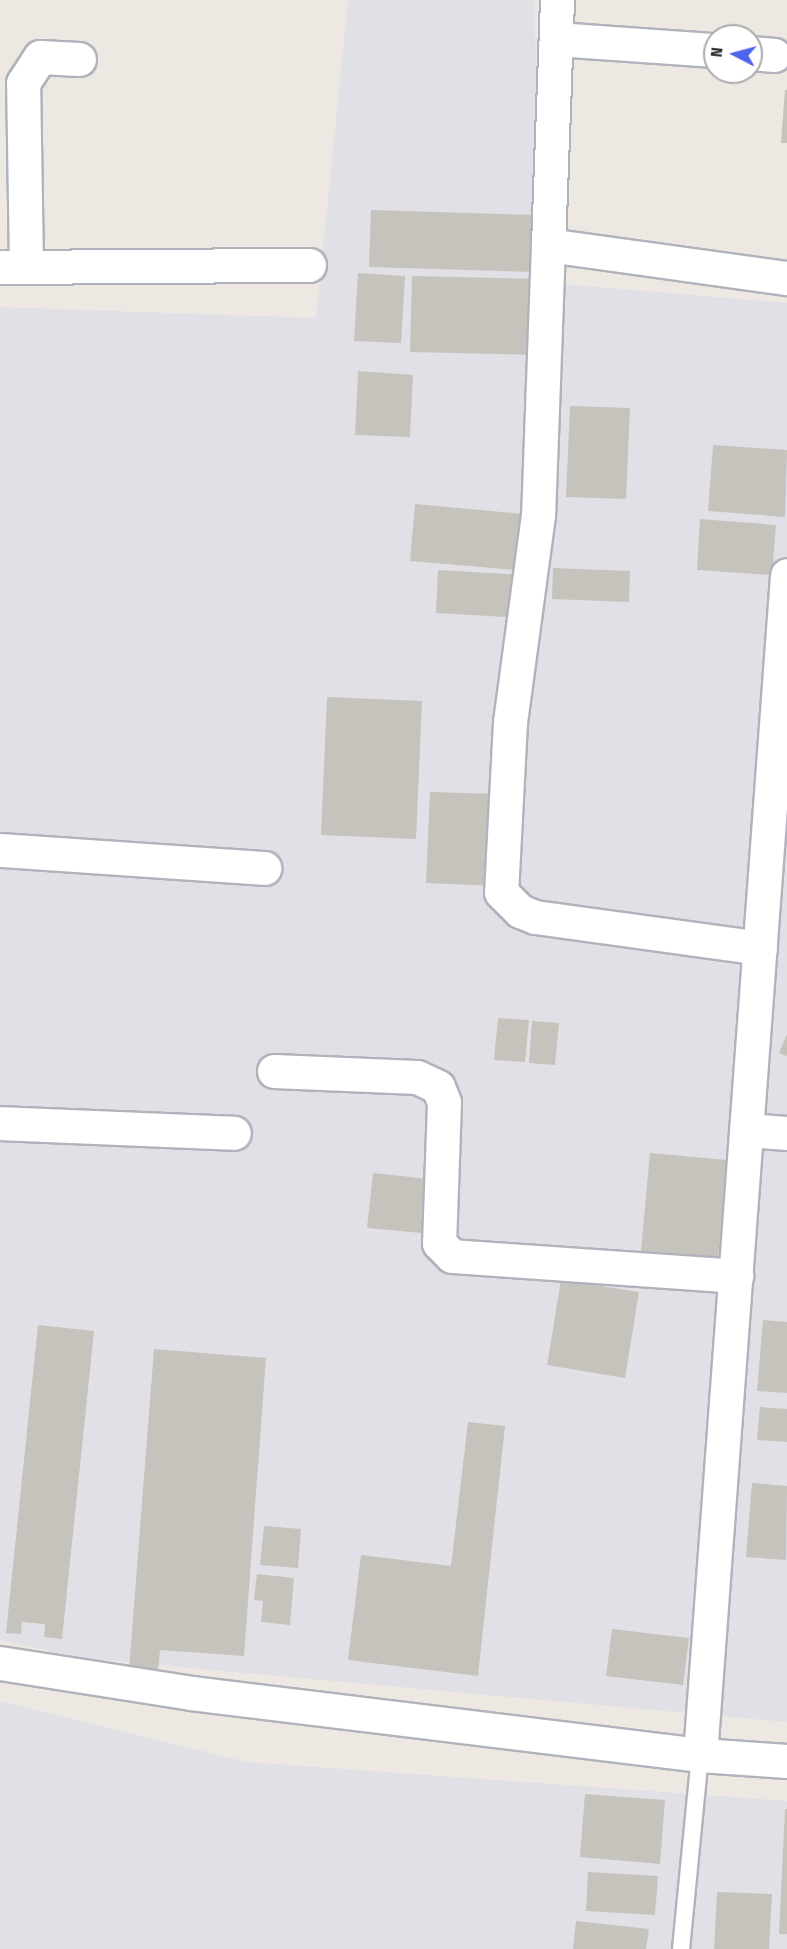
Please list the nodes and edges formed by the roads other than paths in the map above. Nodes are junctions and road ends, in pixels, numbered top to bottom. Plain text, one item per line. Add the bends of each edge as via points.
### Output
1 (557, 0) edge
2 (556, 39) junction
3 (703, 49) edge
4 (79, 59) dead end
5 (548, 245) junction
6 (309, 265) dead end
7 (13, 267) edge
8 (787, 278) edge
9 (787, 575) edge
10 (781, 735) edge
11 (0, 850) edge
12 (264, 868) dead end
13 (760, 948) junction
14 (274, 1071) dead end
15 (0, 1123) edge
16 (746, 1130) junction
17 (234, 1132) dead end
18 (787, 1133) edge
19 (736, 1276) junction
20 (0, 1663) edge
21 (700, 1755) junction
22 (787, 1761) edge
23 (681, 1949) edge

1 - 2 street
2 - 3 street
2 - 5 street
4 - 7 street via 40,57 23,83
5 - 8 street
5 - 13 street via 538,515 510,722 501,892 513,906 535,917
6 - 7 street
9 - 10 street
10 - 13 street
11 - 12 street
13 - 16 street
14 - 19 street via 417,1077 438,1087 444,1102 439,1244 452,1256
15 - 17 street
16 - 18 street
16 - 19 street
19 - 21 street
20 - 21 street via 191,1693
21 - 22 street
21 - 23 lane

